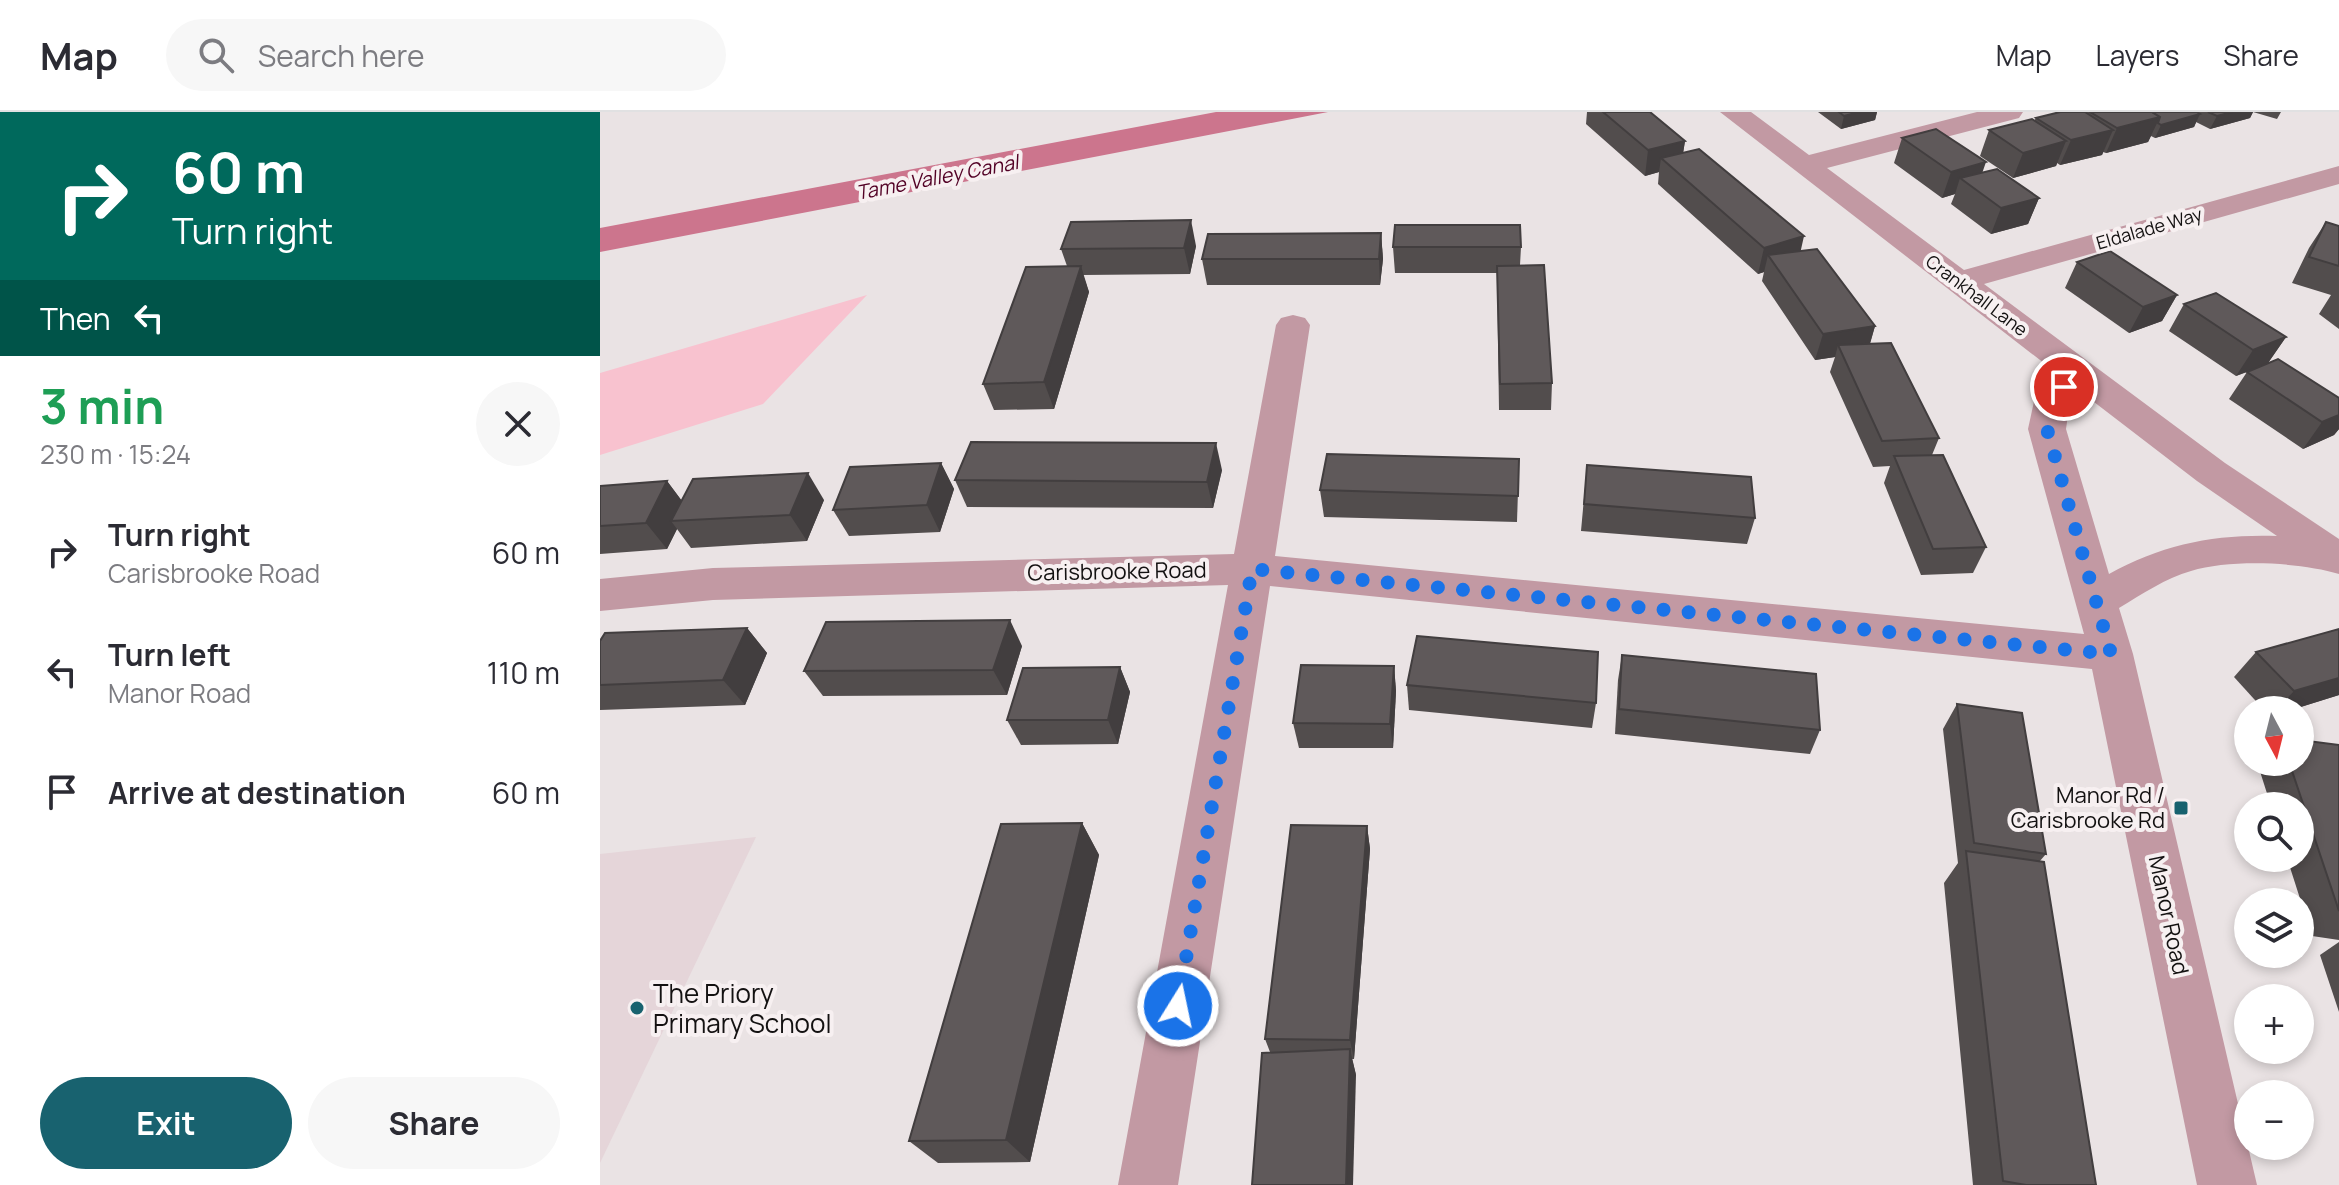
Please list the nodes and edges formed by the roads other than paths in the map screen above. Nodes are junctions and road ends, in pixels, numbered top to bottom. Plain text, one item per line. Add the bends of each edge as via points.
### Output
1 (1734, 112) edge
2 (2009, 112) edge
3 (1804, 165) junction
4 (2339, 175) edge
5 (1959, 281) junction
6 (1293, 325) dead end
7 (2081, 373) junction
8 (2334, 556) edge
9 (1252, 569) junction
10 (600, 595) edge
11 (2098, 600) junction
12 (2111, 654) junction
13 (1148, 1185) edge
14 (2227, 1185) edge

1 - 3 street, Crankhall Lane
2 - 3 street
3 - 5 street, Crankhall Lane
4 - 5 street, Eldalade Way
5 - 7 street, Crankhall Lane
6 - 9 street
7 - 8 street, Crankhall Lane via 2211,472
7 - 11 street, Manor Road via 2053,397 2047,429
8 - 11 street via 2223,552 2188,557
9 - 10 street, Carisbrooke Road via 713,584
9 - 12 street, Carisbrooke Road
9 - 13 street
11 - 12 street, Manor Road
12 - 14 street, Manor Road

